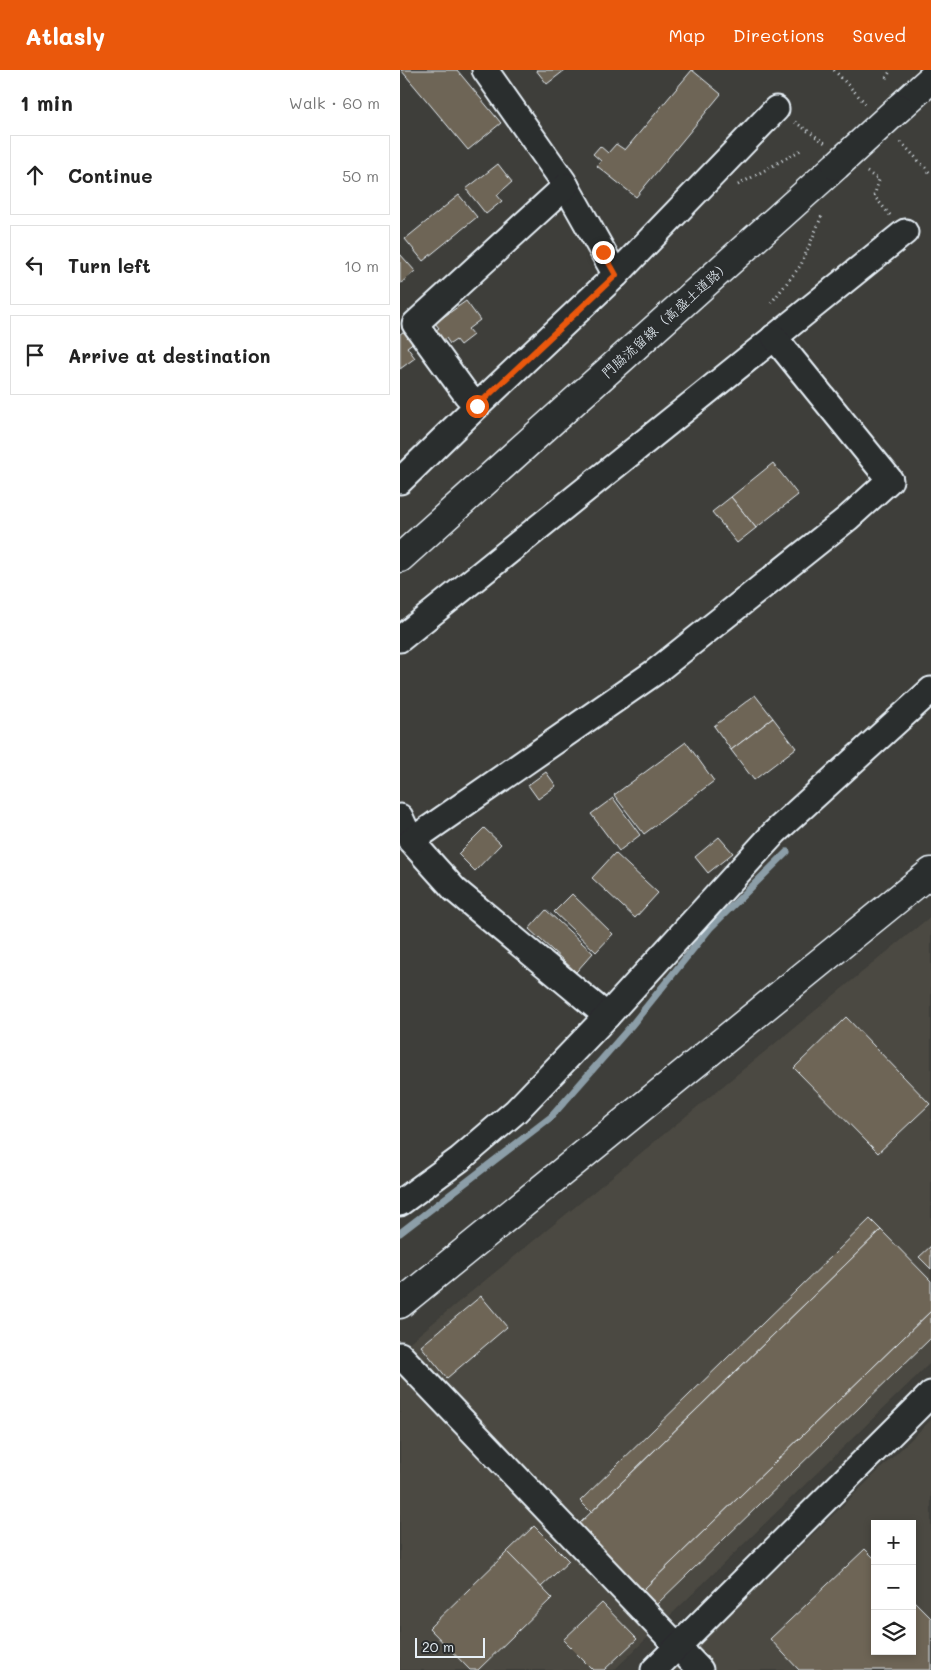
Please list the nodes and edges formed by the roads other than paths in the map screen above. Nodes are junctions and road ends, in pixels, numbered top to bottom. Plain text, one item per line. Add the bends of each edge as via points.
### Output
1 (485, 70) edge
2 (931, 79) edge
3 (776, 109) dead end
4 (566, 186) junction
5 (905, 232) dead end
6 (616, 275) junction
7 (774, 337) junction
8 (477, 406) junction
9 (400, 481) edge
10 (400, 558) edge
11 (400, 639) edge
12 (931, 690) edge
13 (400, 817) edge
14 (411, 841) junction
15 (931, 872) edge
16 (607, 1016) junction
17 (400, 1203) edge
18 (400, 1304) edge
19 (400, 1354) edge
20 (931, 1394) edge
21 (678, 1648) junction
22 (654, 1670) edge
23 (700, 1670) edge

1 - 4 street
2 - 10 main road, 門脇流留線（高盛土道路）, bridge
3 - 6 street
4 - 6 street
4 - 8 street via 415,324
5 - 7 street
6 - 8 street
7 - 11 street
7 - 14 street via 890,480 848,518 655,672
8 - 9 street
12 - 16 street via 775,832
13 - 14 street
14 - 16 street via 455,890
15 - 18 main road
16 - 17 street via 516,1111 460,1159
19 - 21 street
20 - 21 street
21 - 22 street
21 - 23 street

